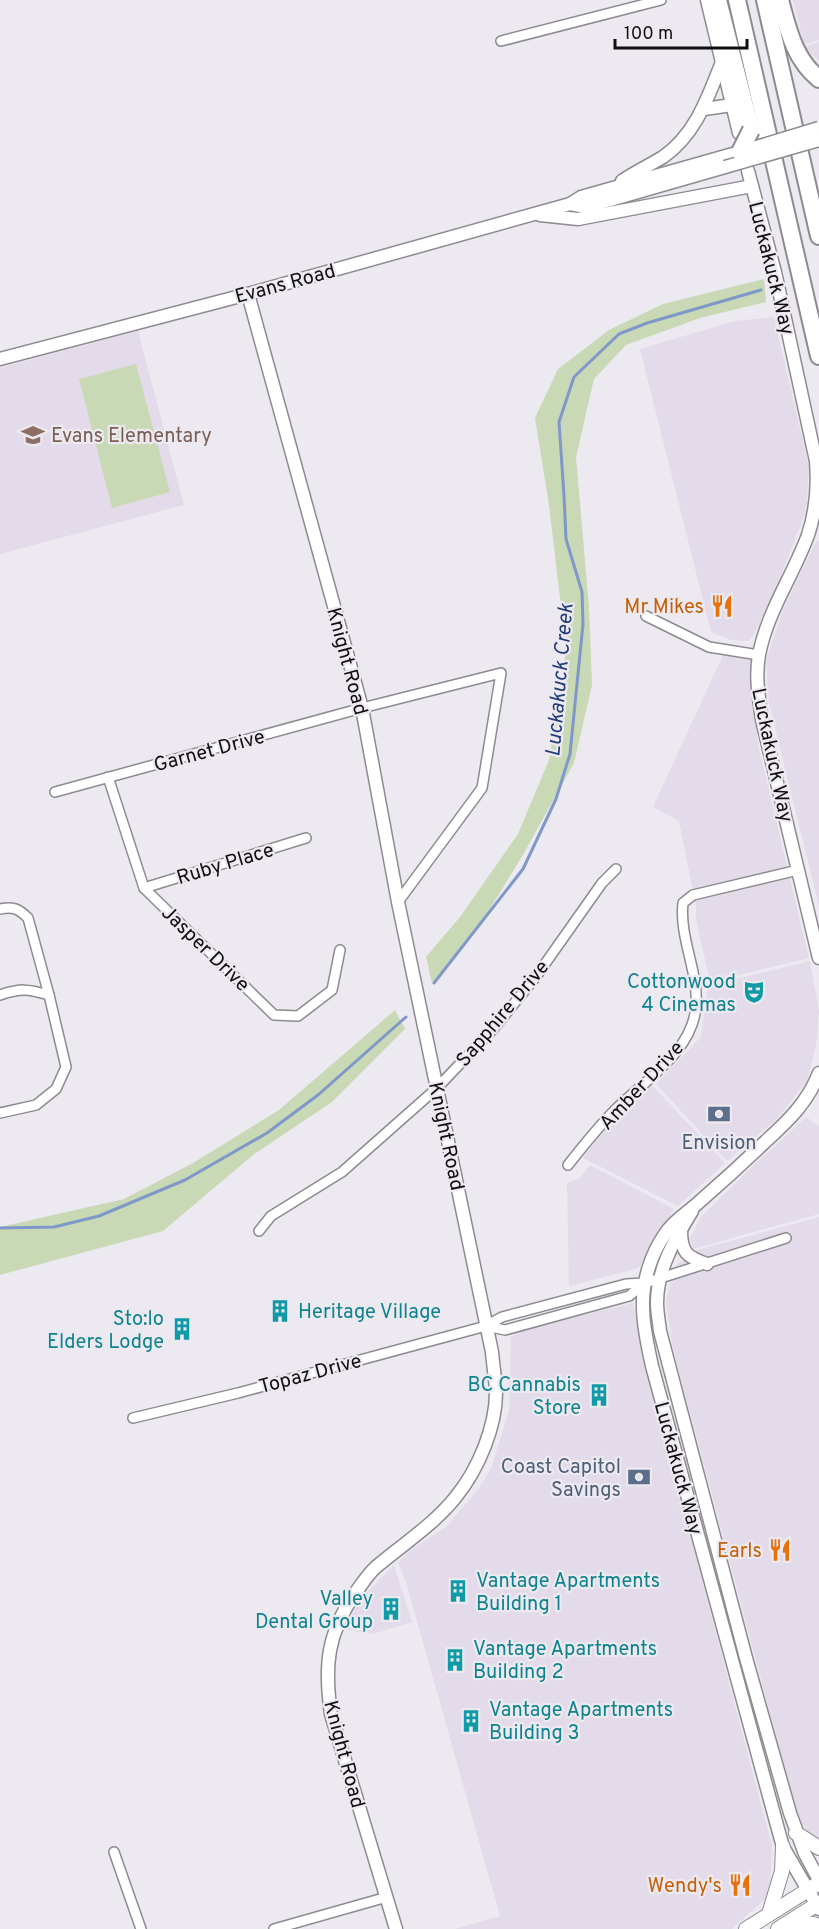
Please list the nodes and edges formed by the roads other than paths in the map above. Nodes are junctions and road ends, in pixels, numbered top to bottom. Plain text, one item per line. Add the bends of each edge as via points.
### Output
1 (661, 0) edge
2 (707, 0) edge
3 (718, 0) edge
4 (737, 0) edge
5 (765, 0) edge
6 (780, 0) edge
7 (501, 41) dead end
8 (722, 62) junction
9 (819, 79) edge
10 (732, 105) junction
11 (704, 109) junction
12 (819, 128) edge
13 (745, 131) junction
14 (819, 140) edge
15 (740, 152) junction
16 (759, 152) junction
17 (723, 162) junction
18 (748, 171) dead end
19 (752, 186) junction
20 (611, 188) junction
21 (570, 204) junction
22 (533, 214) junction
23 (819, 236) edge
24 (249, 294) junction
25 (819, 356) edge
26 (0, 359) edge
27 (646, 616) dead end
28 (759, 656) junction
29 (362, 708) junction
30 (108, 777) junction
31 (55, 792) dead end
32 (306, 837) dead end
33 (616, 869) dead end
34 (798, 870) junction
35 (144, 888) junction
36 (398, 902) junction
37 (0, 909) edge
38 (340, 950) dead end
39 (819, 958) edge
40 (0, 995) edge
41 (49, 995) junction
42 (819, 1073) edge
43 (437, 1088) junction
44 (0, 1113) edge
45 (568, 1165) dead end
46 (696, 1205) junction
47 (259, 1230) dead end
48 (681, 1230) junction
49 (786, 1239) dead end
50 (707, 1264) junction
51 (660, 1279) junction
52 (645, 1283) junction
53 (486, 1326) junction
54 (133, 1418) dead end
55 (796, 1833) junction
56 (783, 1846) junction
57 (819, 1848) edge
58 (114, 1852) dead end
59 (815, 1884) edge
60 (387, 1897) junction
61 (818, 1906) edge
62 (769, 1914) junction
63 (819, 1926) edge
64 (781, 1927) edge
65 (141, 1929) edge
66 (274, 1929) edge
67 (396, 1929) edge
68 (746, 1929) edge

1 - 7 street
2 - 8 street
3 - 13 highway
4 - 25 highway
5 - 23 highway
6 - 9 highway via 797,54
8 - 10 street
8 - 11 street
10 - 11 street
10 - 13 street
11 - 20 street via 664,156
12 - 16 street, Evans Road, bridge
13 - 15 highway, bridge
13 - 16 highway, bridge
14 - 16 street, Evans Road, bridge
15 - 16 street, Evans Road, bridge
15 - 17 street, Evans Road
16 - 17 street, Evans Road, bridge
17 - 20 street, Evans Road
17 - 21 street, Evans Road via 586,207
18 - 19 street, Luckakuck Way
19 - 22 street via 578,219
19 - 28 street, Luckakuck Way via 775,272 814,447 817,477 808,534 768,623
20 - 21 street, Evans Road
21 - 22 street, Evans Road
22 - 24 street, Evans Road
24 - 26 street, Evans Road
24 - 29 street, Knight Road
27 - 28 street via 709,647
28 - 34 street, Luckakuck Way via 757,682 762,720
29 - 30 street, Garnet Drive
29 - 36 street, Knight Road
29 - 36 street, Garnet Drive via 501,674 482,788
30 - 31 street, Garnet Drive
30 - 35 street, Jasper Drive
32 - 35 street, Ruby Place
33 - 43 street, Sapphire Drive via 602,883 536,978
34 - 39 street, Luckakuck Way
34 - 45 street, Amber Drive via 693,895 683,903 681,917 696,1001 688,1034
35 - 38 street, Jasper Drive via 274,1015 298,1016 332,990
36 - 43 street, Knight Road
37 - 41 street via 19,910 28,918
40 - 41 street via 18,989
41 - 44 street via 66,1067 56,1089 36,1105
42 - 46 street, Luckakuck Way via 805,1101 790,1119
43 - 47 street, Sapphire Drive via 342,1172 272,1216
43 - 53 street, Knight Road
46 - 48 street, Luckakuck Way
46 - 52 street, Luckakuck Way via 664,1234
48 - 50 street via 685,1252
48 - 51 street, Luckakuck Way via 668,1252
49 - 50 street, Topaz Drive
50 - 51 street, Topaz Drive
51 - 52 street, Topaz Drive
51 - 55 street, Luckakuck Way via 660,1331
52 - 53 street, Topaz Drive via 615,1286 502,1317
52 - 53 street, Topaz Drive via 629,1296 526,1325 505,1330
52 - 56 street, Luckakuck Way via 643,1307 652,1366
53 - 54 street, Topaz Drive
53 - 60 street, Knight Road via 496,1391 491,1427 481,1456 469,1479 440,1515 373,1570 346,1607 327,1661 331,1714
55 - 57 main road
55 - 59 street, Luckakuck Way
56 - 59 street, Luckakuck Way
56 - 62 main road via 782,1871
58 - 65 street
59 - 61 street, Luckakuck Way
59 - 62 main road
60 - 66 street
60 - 67 street, Knight Road
61 - 64 main road
62 - 68 main road
63 - 64 main road

